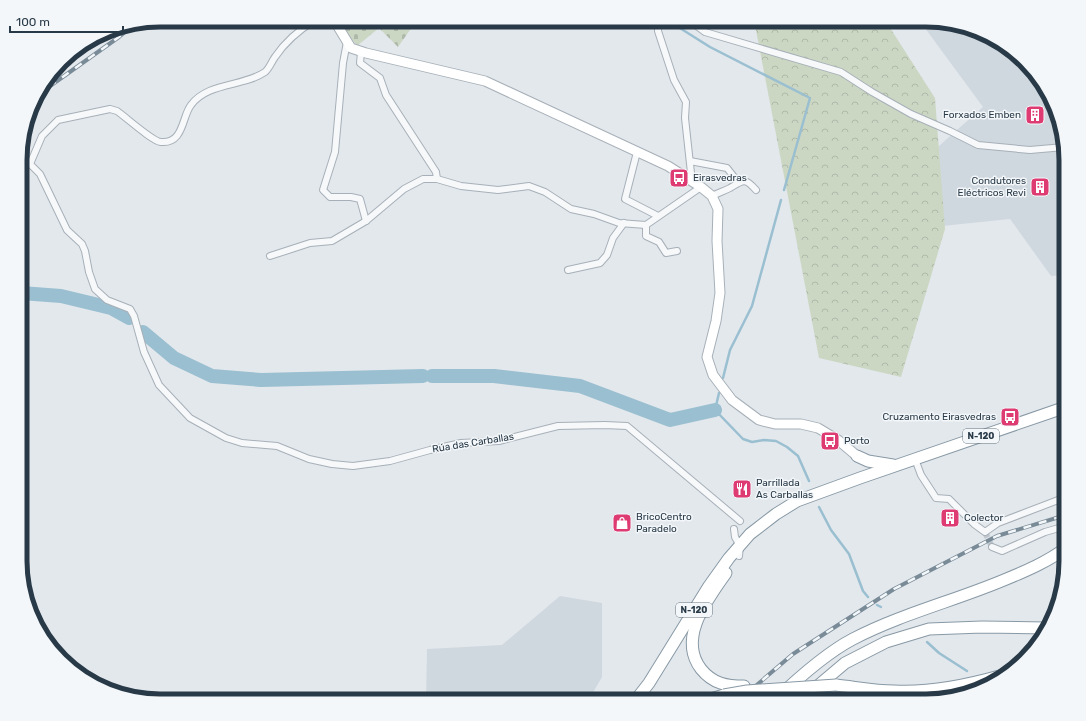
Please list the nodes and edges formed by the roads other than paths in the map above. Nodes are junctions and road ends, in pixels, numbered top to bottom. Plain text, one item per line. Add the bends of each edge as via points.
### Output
1 (305, 27) edge
2 (338, 27) edge
3 (658, 27) edge
4 (699, 27) edge
5 (347, 42) junction
6 (361, 52) junction
7 (1058, 148) edge
8 (637, 152) junction
9 (690, 161) junction
10 (437, 179) junction
11 (692, 182) junction
12 (738, 182) junction
13 (701, 187) junction
14 (756, 190) dead end
15 (712, 196) junction
16 (658, 216) junction
17 (366, 221) junction
18 (624, 224) junction
19 (646, 225) junction
20 (677, 251) dead end
21 (270, 256) dead end
22 (568, 270) dead end
23 (1059, 409) edge
24 (858, 456) junction
25 (915, 459) junction
26 (897, 466) junction
27 (860, 478) junction
28 (1059, 500) edge
29 (740, 521) dead end
30 (1059, 528) edge
31 (734, 529) dead end
32 (992, 547) dead end
33 (739, 551) junction
34 (1059, 552) edge
35 (1041, 628) edge
36 (986, 679) edge
37 (836, 685) junction
38 (640, 694) edge
39 (730, 694) edge
40 (782, 694) edge
41 (808, 694) edge

1 - 29 street, Rúa das Carballas via 289,39 266,71 250,79 215,89 190,105 184,124 171,140 154,140 117,111 110,109 58,120 42,136 30,164 40,174 67,230 82,244 95,289 106,300 130,309 144,352 159,384 190,418 226,438 242,443 277,446 309,459 353,466 390,461 461,443 499,441 558,426 626,426
2 - 5 street
3 - 9 street via 674,80 686,102 685,118
4 - 7 street via 705,32 841,72 911,114 978,145 1030,150
5 - 6 street via 351,48
5 - 17 street via 335,152 323,190 330,197 360,199
6 - 8 street via 485,81
6 - 10 street via 360,63 380,78 386,95 436,172
8 - 11 street via 668,166
8 - 16 street via 625,199
9 - 11 street
9 - 12 street via 727,168
10 - 17 street via 423,179 404,189
10 - 18 street via 461,186 498,190 529,186 545,192 571,209
11 - 13 street
12 - 14 street via 750,182
12 - 15 street
13 - 15 street
13 - 16 street
15 - 24 street via 718,209 720,293 707,357 713,375 732,400 759,420 818,428
16 - 19 street
17 - 21 street via 332,241 310,243
18 - 19 street
18 - 22 street via 613,238 608,255 600,263
19 - 20 street via 646,236 658,242 666,253
23 - 25 highway, N-120
24 - 26 highway via 868,461
24 - 27 highway via 864,466
25 - 26 highway, N-120
25 - 28 street via 921,475 936,498 949,500 985,532 998,523
26 - 27 highway, N-120
27 - 33 highway, N-120 via 797,501 760,526
30 - 32 street via 1002,551
31 - 33 street
33 - 37 highway, N-120, bridge via 695,627 692,643 695,659 707,676 724,685
33 - 38 highway, N-120 via 729,558 708,586
34 - 40 highway via 1032,569 852,640
35 - 41 highway via 982,626 929,629 886,642 845,663
36 - 37 highway, N-120 via 924,691 894,691
37 - 39 highway, N-120, bridge

